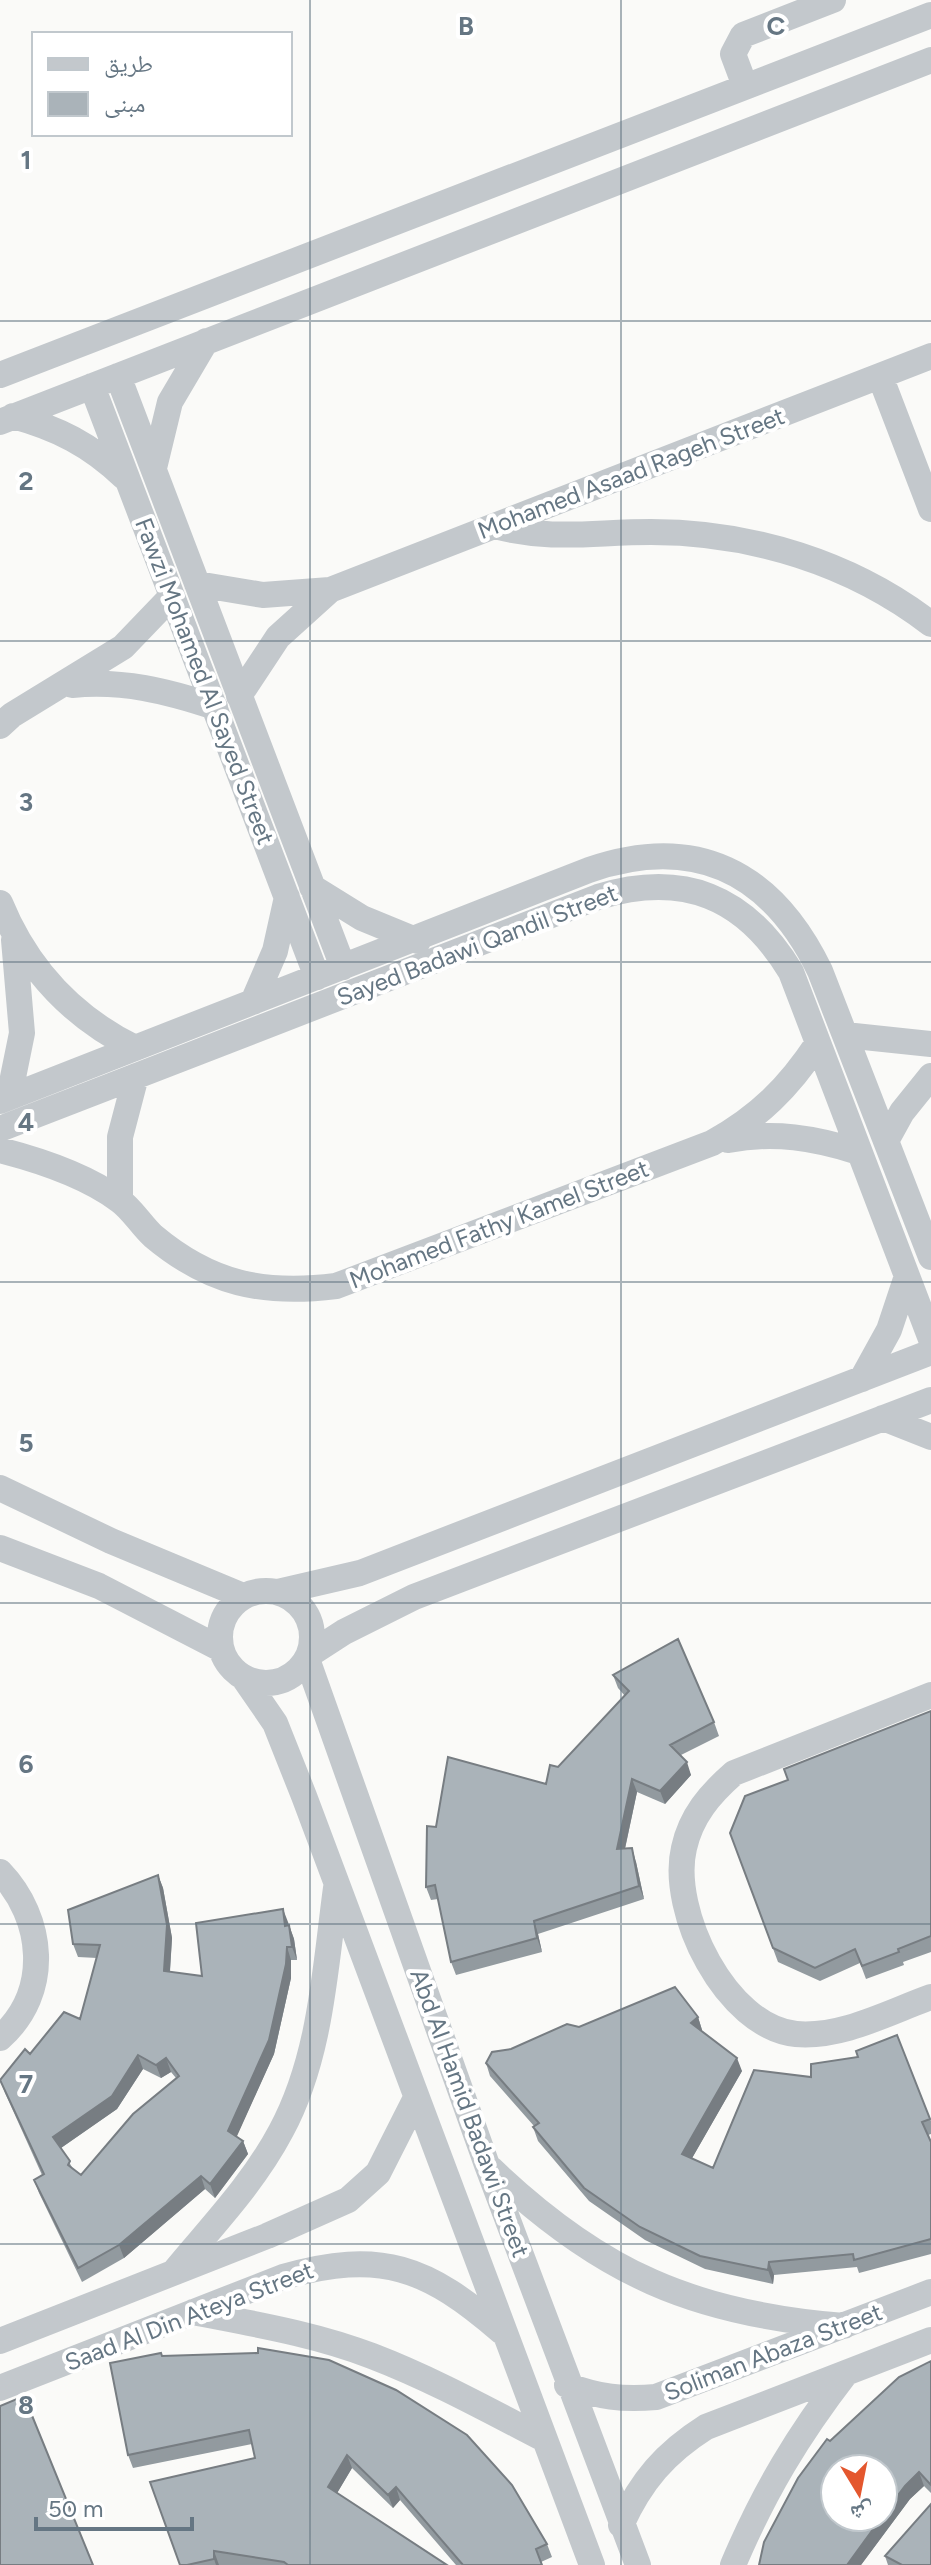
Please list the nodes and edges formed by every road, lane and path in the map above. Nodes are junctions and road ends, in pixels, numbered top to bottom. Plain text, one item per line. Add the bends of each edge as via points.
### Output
1 (833, 0) edge
2 (931, 15) edge
3 (931, 60) edge
4 (745, 86) junction
5 (270, 269) junction
6 (286, 310) junction
7 (206, 341) junction
8 (931, 356) edge
9 (0, 375) edge
10 (118, 376) junction
11 (880, 376) junction
12 (92, 386) junction
13 (7, 419) edge
14 (154, 471) junction
15 (129, 481) junction
16 (931, 509) edge
17 (494, 526) junction
18 (197, 584) junction
19 (330, 590) junction
20 (172, 596) junction
21 (931, 624) edge
22 (65, 686) junction
23 (239, 696) junction
24 (215, 707) junction
25 (0, 726) edge
26 (312, 887) junction
27 (287, 897) junction
28 (0, 903) edge
29 (13, 936) junction
30 (416, 938) junction
31 (428, 963) junction
32 (343, 967) junction
33 (317, 977) junction
34 (253, 1002) junction
35 (845, 1035) junction
36 (818, 1043) junction
37 (931, 1044) edge
38 (135, 1048) junction
39 (136, 1076) junction
40 (931, 1076) edge
41 (4, 1099) edge
42 (0, 1129) edge
43 (886, 1141) junction
44 (712, 1143) junction
45 (0, 1150) edge
46 (859, 1152) junction
47 (120, 1200) junction
48 (931, 1257) edge
49 (907, 1276) junction
50 (931, 1339) edge
51 (931, 1352) edge
52 (862, 1379) junction
53 (931, 1400) edge
54 (883, 1418) junction
55 (931, 1437) edge
56 (0, 1488) edge
57 (0, 1548) edge
58 (278, 1592) junction
59 (243, 1596) junction
60 (221, 1649) junction
61 (308, 1656) junction
62 (244, 1678) junction
63 (931, 1695) edge
64 (0, 1872) edge
65 (337, 1884) junction
66 (931, 1997) edge
67 (0, 2038) edge
68 (415, 2100) junction
69 (487, 2165) junction
70 (267, 2236) junction
71 (173, 2273) junction
72 (283, 2277) junction
73 (931, 2292) edge
74 (193, 2312) junction
75 (844, 2326) junction
76 (506, 2335) junction
77 (931, 2340) edge
78 (0, 2341) edge
79 (847, 2372) junction
80 (567, 2385) junction
81 (0, 2388) edge
82 (544, 2439) junction
83 (621, 2525) junction
84 (592, 2565) edge
85 (638, 2565) edge
86 (733, 2565) edge

1 - 4 street via 743,35 733,54
2 - 4 street
3 - 6 street
4 - 5 street
5 - 6 street
5 - 9 street
6 - 7 street
7 - 10 street
7 - 14 street via 170,402
8 - 11 street, Mohamed Asaad Rageh Street
10 - 12 street
10 - 14 street, Fawzi Mohamed Al Sayed Street
11 - 16 street
11 - 17 street, Mohamed Asaad Rageh Street
12 - 13 street
12 - 15 street, Fawzi Mohamed Al Sayed Street
13 - 15 street via 46,425 77,439
14 - 18 street, Fawzi Mohamed Al Sayed Street
15 - 20 street, Fawzi Mohamed Al Sayed Street
17 - 19 street, Mohamed Asaad Rageh Street
17 - 21 street via 561,538 651,532 707,534 762,544 867,583
18 - 19 street, Mohamed Asaad Rageh Street via 263,595
18 - 23 street, Fawzi Mohamed Al Sayed Street
19 - 23 street, Mohamed Asaad Rageh Street via 278,637
20 - 22 street via 123,647
20 - 24 street, Fawzi Mohamed Al Sayed Street
22 - 24 street via 141,686
22 - 25 street
23 - 26 street, Fawzi Mohamed Al Sayed Street
24 - 27 street, Fawzi Mohamed Al Sayed Street
26 - 30 street via 362,918
26 - 32 street, Fawzi Mohamed Al Sayed Street
27 - 33 street, Fawzi Mohamed Al Sayed Street
27 - 34 street via 275,951
28 - 29 street
29 - 38 street via 78,1014
29 - 41 street via 22,1033
30 - 31 street
30 - 32 street, Sayed Badawi Qandil Street
30 - 35 street, Sayed Badawi Qandil Street via 618,860 679,857 709,863 737,875 785,912 820,971
31 - 36 street, Sayed Badawi Qandil Street via 629,887 694,890 752,920 774,944 791,972
31 - 39 street, Sayed Badawi Qandil Street
32 - 33 street, Sayed Badawi Qandil Street
33 - 34 street, Sayed Badawi Qandil Street
34 - 38 street, Sayed Badawi Qandil Street
35 - 37 street
35 - 43 street, Sayed Badawi Qandil Street
36 - 44 street, Mohamed Fathy Kamel Street via 774,1102
36 - 46 street, Sayed Badawi Qandil Street
38 - 41 street, Sayed Badawi Qandil Street
39 - 42 street, Sayed Badawi Qandil Street
39 - 47 street via 120,1137
40 - 43 street
43 - 48 street, Sayed Badawi Qandil Street
44 - 46 street, Mohamed Fathy Kamel Street via 787,1135
44 - 47 street, Mohamed Fathy Kamel Street via 376,1273 336,1286 294,1291 253,1287 201,1269 145,1229
45 - 47 street, Mohamed Fathy Kamel Street via 59,1170
46 - 49 street, Sayed Badawi Qandil Street
49 - 50 street, Sayed Badawi Qandil Street
49 - 52 street via 889,1330
51 - 52 street
52 - 58 street via 360,1573
53 - 54 street
54 - 55 street
54 - 61 street via 414,1597
56 - 59 street
57 - 60 street via 99,1586
58 - 59 street
58 - 61 street via 290,1596 308,1615 313,1641
59 - 60 street via 223,1619
60 - 62 street
61 - 62 street via 286,1678 272,1683
61 - 69 street, Abd Al Hamid Badawi Street
62 - 65 street, Abd Al Hamid Badawi Street via 275,1723
63 - 66 street via 734,1773 693,1819 681,1879 686,1910 721,1987 765,2025 794,2034 823,2034
64 - 67 street via 17,1890 34,1926 38,1966 27,2001
65 - 68 street, Abd Al Hamid Badawi Street
65 - 71 street via 319,2014 305,2074 282,2130 250,2182
68 - 70 street, Saad Al Din Ateya Street via 378,2173 348,2200
68 - 76 street, Abd Al Hamid Badawi Street
69 - 75 street via 535,2211 589,2251 648,2282 711,2306 764,2318
69 - 80 street, Abd Al Hamid Badawi Street
70 - 71 street, Saad Al Din Ateya Street
70 - 72 street
71 - 78 street, Saad Al Din Ateya Street
72 - 74 street, Saad Al Din Ateya Street
72 - 76 street, Saad Al Din Ateya Street via 328,2264 375,2264 420,2275 460,2297
73 - 75 street, Soliman Abaza Street
74 - 81 street, Saad Al Din Ateya Street
74 - 82 street via 284,2329 371,2356
75 - 80 street, Soliman Abaza Street via 656,2397 596,2396
76 - 82 street, Abd Al Hamid Badawi Street
77 - 79 street, Soliman Abaza Street
79 - 83 street, Soliman Abaza Street via 706,2427 678,2445 654,2467
79 - 86 street via 799,2435 760,2502
80 - 83 street, Abd Al Hamid Badawi Street
82 - 84 street, Abd Al Hamid Badawi Street
83 - 85 street, Abd Al Hamid Badawi Street

